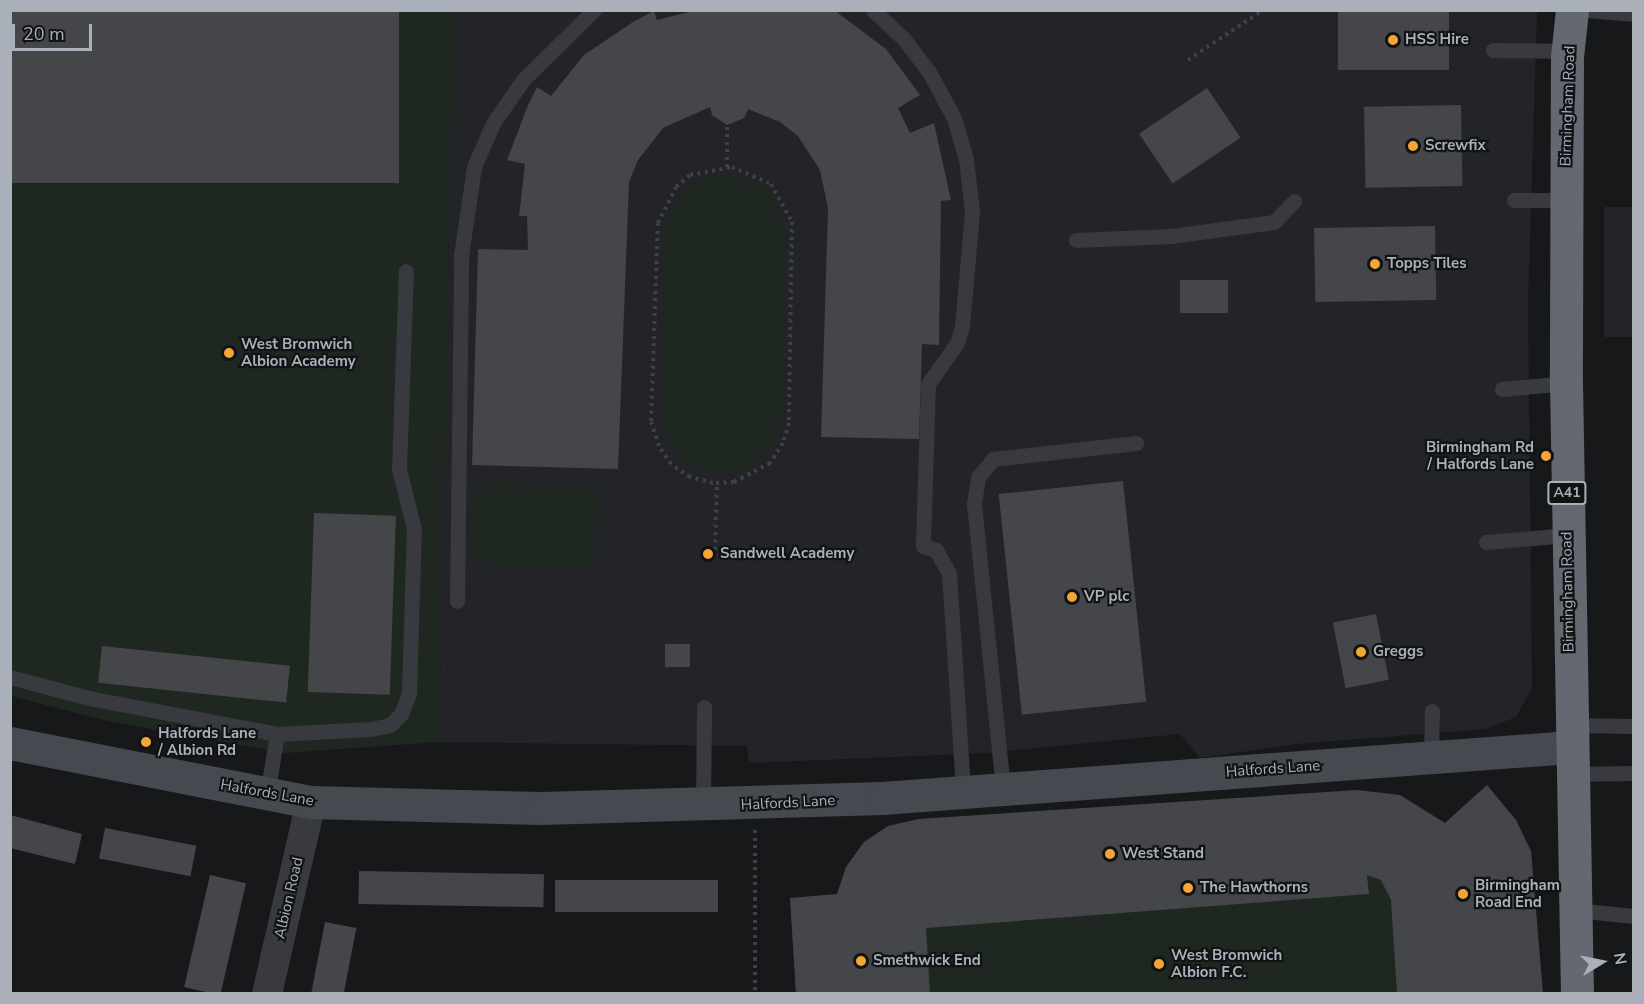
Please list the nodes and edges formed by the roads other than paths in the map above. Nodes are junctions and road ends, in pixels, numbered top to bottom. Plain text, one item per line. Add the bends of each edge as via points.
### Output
1 (594, 10) edge
2 (873, 10) edge
3 (1572, 10) edge
4 (1586, 10) edge
5 (1634, 14) edge
6 (1493, 50) dead end
7 (1570, 51) junction
8 (1514, 200) dead end
9 (1566, 200) junction
10 (1294, 201) dead end
11 (1076, 240) dead end
12 (406, 271) dead end
13 (1566, 383) junction
14 (1502, 388) dead end
15 (1136, 443) dead end
16 (1568, 535) junction
17 (1486, 542) dead end
18 (457, 601) dead end
19 (10, 677) edge
20 (704, 707) dead end
21 (1432, 711) dead end
22 (1634, 726) edge
23 (277, 734) junction
24 (10, 743) edge
25 (1571, 749) junction
26 (1431, 758) junction
27 (1634, 773) edge
28 (1003, 789) junction
29 (963, 792) junction
30 (267, 794) junction
31 (310, 802) junction
32 (702, 806) junction
33 (1575, 910) junction
34 (1634, 916) edge
35 (267, 993) edge
36 (1577, 993) edge

1 - 18 lane via 523,80 493,123 474,167 461,256
2 - 29 lane via 904,39 929,72 954,118 966,159 972,212 962,326 957,343 928,384 923,546 936,550 949,573
3 - 7 highway, Birmingham Road / A41
4 - 5 lane
6 - 7 lane
7 - 9 highway, Birmingham Road / A41
8 - 9 lane
9 - 13 highway, Birmingham Road / A41
10 - 11 lane via 1274,222 1171,236
12 - 23 lane via 399,469 414,529 409,693 401,714 390,725
13 - 14 lane
13 - 16 highway, Birmingham Road / A41
15 - 28 lane via 993,459 978,477 974,503
16 - 17 lane
16 - 25 highway, Birmingham Road / A41
19 - 23 lane via 89,698
20 - 32 lane
21 - 26 lane
22 - 25 lane
23 - 30 lane
24 - 30 street, Halfords Lane
25 - 26 street, Halfords Lane
25 - 27 lane
25 - 33 highway, Birmingham Road / A41
26 - 28 street, Halfords Lane
28 - 29 street, Halfords Lane
29 - 32 street, Halfords Lane
30 - 31 street, Halfords Lane
31 - 32 street, Halfords Lane
31 - 35 street, Albion Road
33 - 34 lane
33 - 36 highway, Birmingham Road / A41

